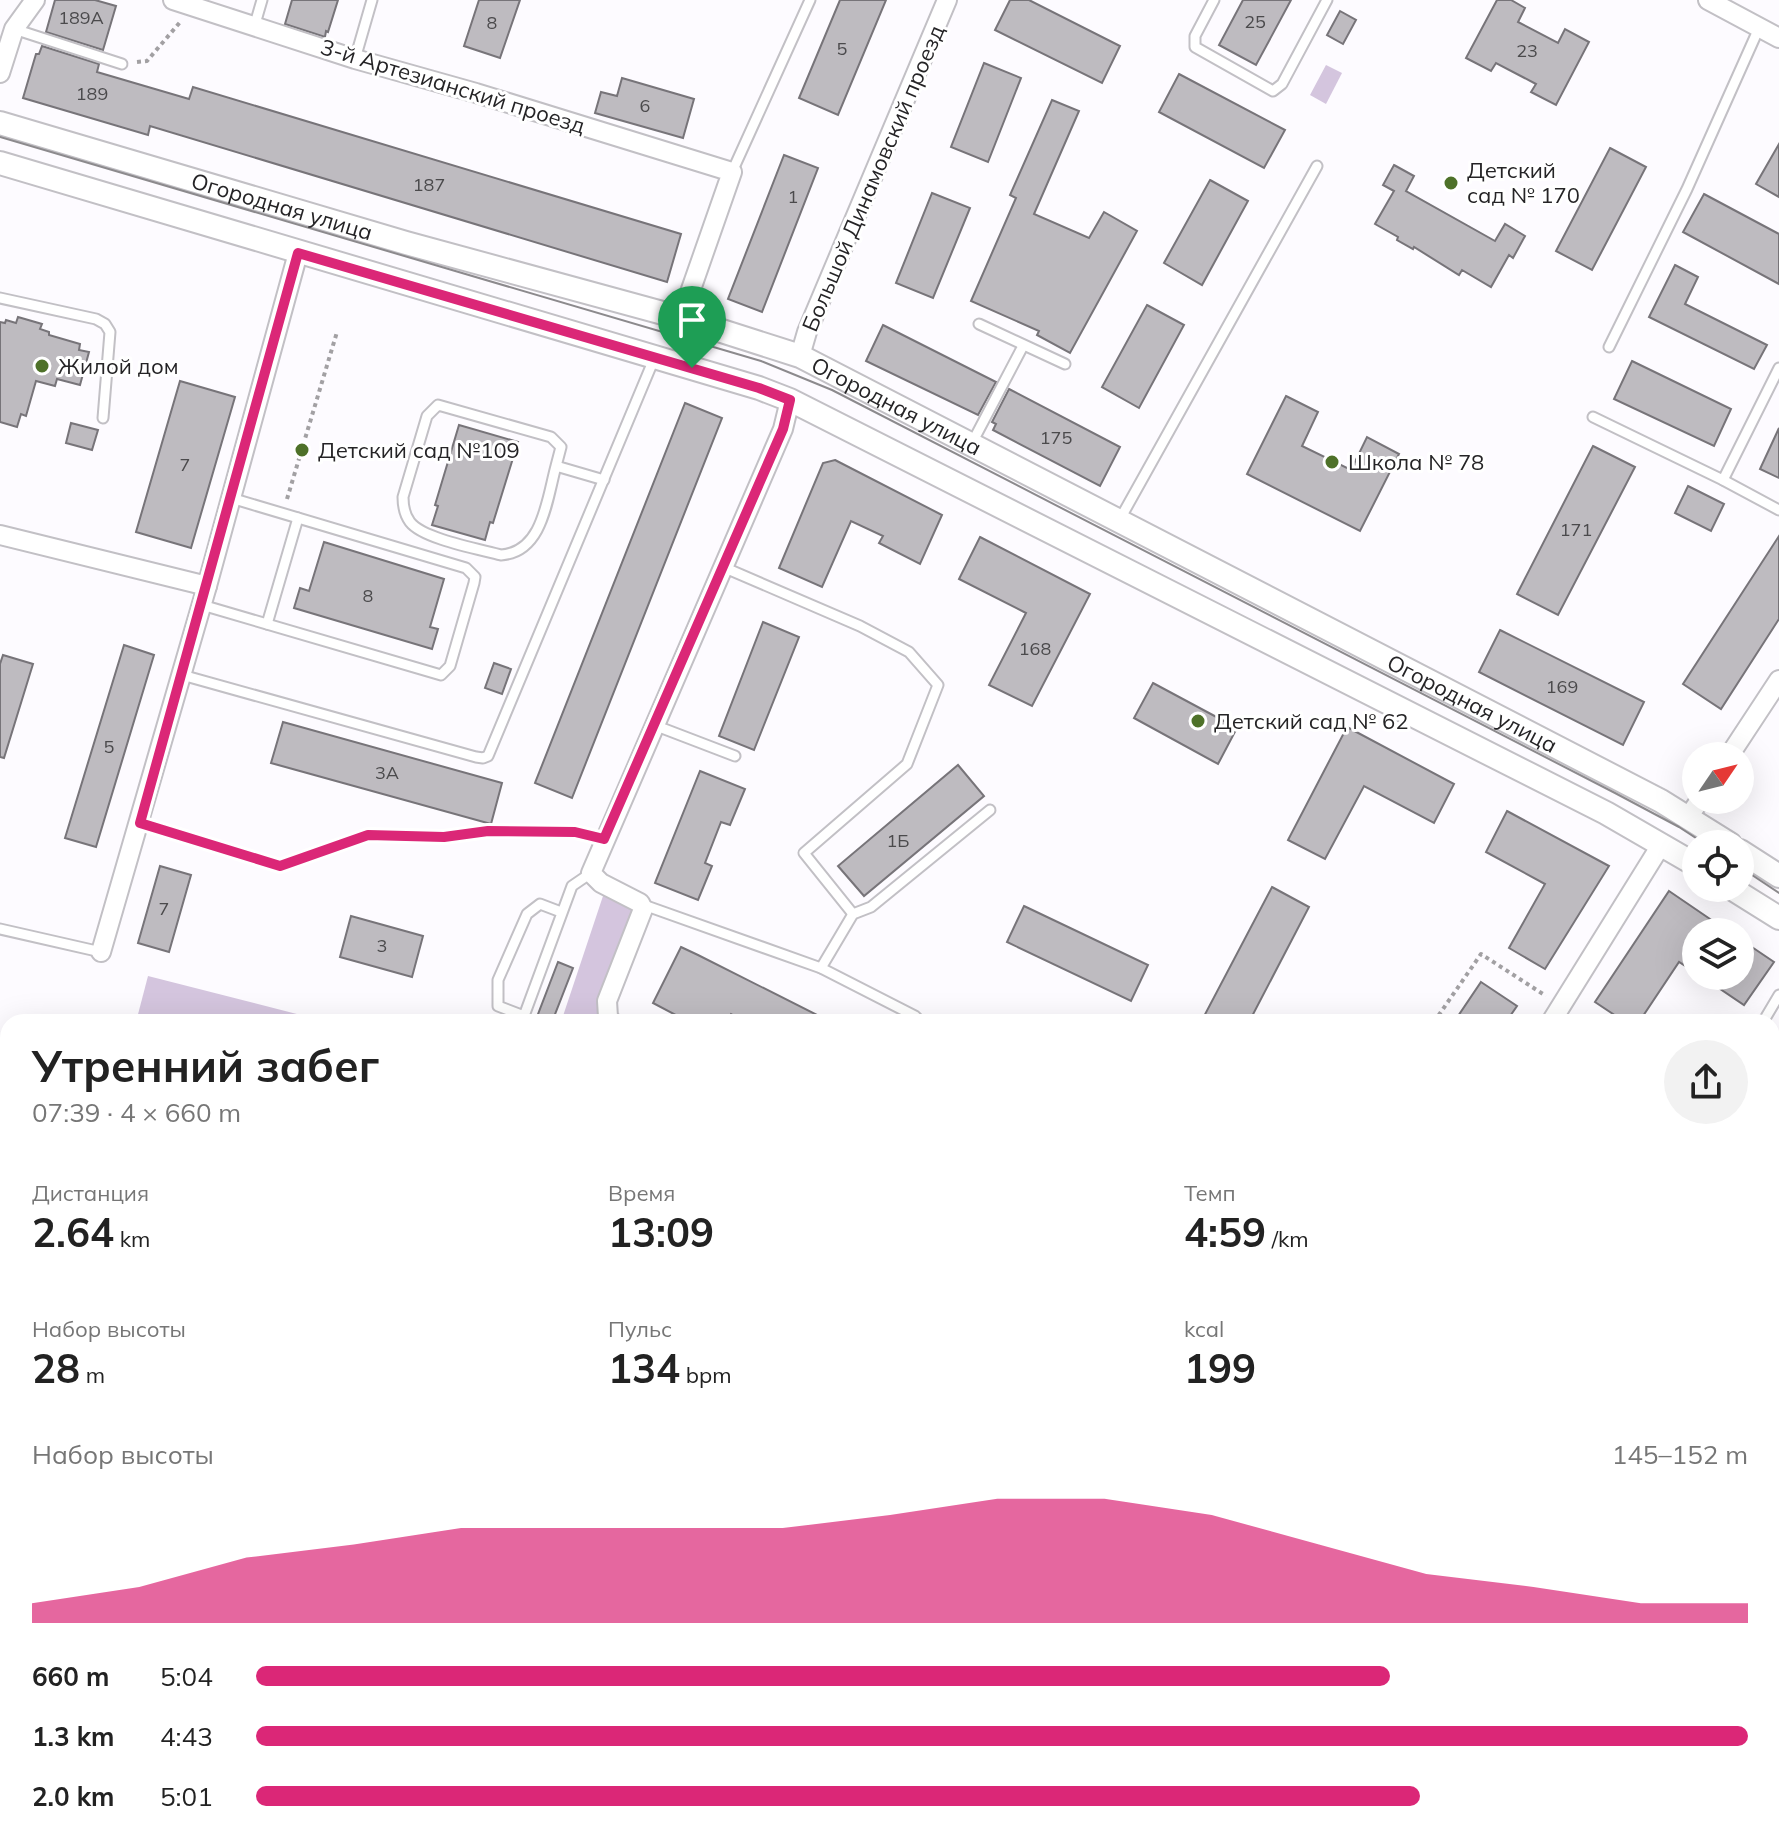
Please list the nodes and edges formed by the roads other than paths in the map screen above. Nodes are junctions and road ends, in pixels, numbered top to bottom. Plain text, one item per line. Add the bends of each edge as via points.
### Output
1 (35, 0) edge
2 (173, 0) edge
3 (262, 0) edge
4 (372, 0) edge
5 (810, 0) edge
6 (947, 0) edge
7 (1214, 0) edge
8 (1327, 0) edge
9 (1708, 0) edge
10 (255, 24) junction
11 (1759, 28) junction
12 (14, 29) junction
13 (1779, 38) edge
14 (355, 59) junction
15 (122, 64) road end
16 (0, 73) edge
17 (0, 123) edge
18 (0, 163) edge
19 (1317, 166) dead end
20 (732, 172) junction
21 (298, 253) junction
22 (0, 298) edge
23 (681, 318) junction
24 (979, 324) dead end
25 (1023, 346) junction
26 (1609, 347) dead end
27 (800, 356) junction
28 (655, 357) junction
29 (1065, 364) dead end
30 (1779, 368) edge
31 (790, 400) junction
32 (1593, 417) dead end
33 (103, 418) dead end
34 (972, 443) junction
35 (556, 466) junction
36 (604, 480) junction
37 (1723, 480) junction
38 (231, 498) junction
39 (1779, 510) edge
40 (298, 518) junction
41 (1118, 522) junction
42 (0, 535) edge
43 (722, 567) junction
44 (207, 586) junction
45 (202, 605) junction
46 (267, 624) junction
47 (182, 675) junction
48 (1779, 680) edge
49 (654, 725) junction
50 (1738, 742) edge
51 (735, 756) dead end
52 (1682, 802) edge
53 (990, 810) dead end
54 (1700, 814) edge
55 (140, 823) junction
56 (1716, 830) edge
57 (604, 839) junction
58 (1661, 845) junction
59 (1682, 857) edge
60 (1754, 860) edge
61 (591, 873) junction
62 (1779, 876) edge
63 (1753, 902) edge
64 (640, 903) junction
65 (561, 912) junction
66 (853, 914) junction
67 (1779, 918) edge
68 (0, 929) edge
69 (101, 952) joint
70 (821, 968) junction
71 (1779, 995) edge
72 (519, 1014) edge
73 (525, 1014) edge
74 (609, 1014) edge
75 (911, 1014) edge
76 (1556, 1014) edge
77 (1768, 1014) edge

1 - 12 street
2 - 10 street, 3-й Артезианский проезд
3 - 10 lane
4 - 14 lane
5 - 20 lane
6 - 27 street, Большой Динамовский проезд
7 - 8 lane via 1195,36 1195,47 1273,91 1282,84
9 - 11 street
10 - 14 street, 3-й Артезианский проезд
11 - 13 street
11 - 26 lane
12 - 15 lane
12 - 16 street
14 - 20 street, 3-й Артезианский проезд
17 - 23 street, Огородная улица
18 - 21 street, Огородная улица
19 - 41 lane
20 - 23 street
21 - 28 street, Огородная улица
21 - 38 street
22 - 33 lane via 105,324 110,332
23 - 27 street, Огородная улица
24 - 25 lane
25 - 29 lane
25 - 34 lane
27 - 34 street, Огородная улица
28 - 31 street, Огородная улица
28 - 36 lane
30 - 37 lane
31 - 43 street via 783,429
31 - 58 street, Огородная улица
32 - 37 lane
34 - 41 street, Огородная улица
35 - 35 lane via 535,537 512,554 422,532 404,509 427,416 438,405 551,437 561,447
35 - 36 lane
36 - 47 lane via 492,750 483,758
37 - 39 lane
38 - 40 lane
38 - 44 street
40 - 46 lane
40 - 46 lane via 471,571 474,583 450,666 441,675 434,674
41 - 52 street, Огородная улица
42 - 44 street
43 - 49 street
43 - 66 lane via 909,652 938,685 907,764 804,853
44 - 45 street
45 - 46 lane
45 - 47 street
47 - 55 street
48 - 50 street
49 - 51 lane
49 - 57 street
53 - 66 lane via 871,907
54 - 56 street, Огородная улица
55 - 57 lane via 280,866 368,835 575,832
55 - 69 street
57 - 61 street
58 - 59 street, Огородная улица
58 - 76 street
60 - 62 street
61 - 64 street
61 - 65 lane via 572,886
63 - 67 street
64 - 70 lane
64 - 74 street via 643,916 607,1001
65 - 72 lane via 540,904 527,914 498,980 498,1006
65 - 73 lane
66 - 70 lane
68 - 69 lane
70 - 75 lane
71 - 77 lane

